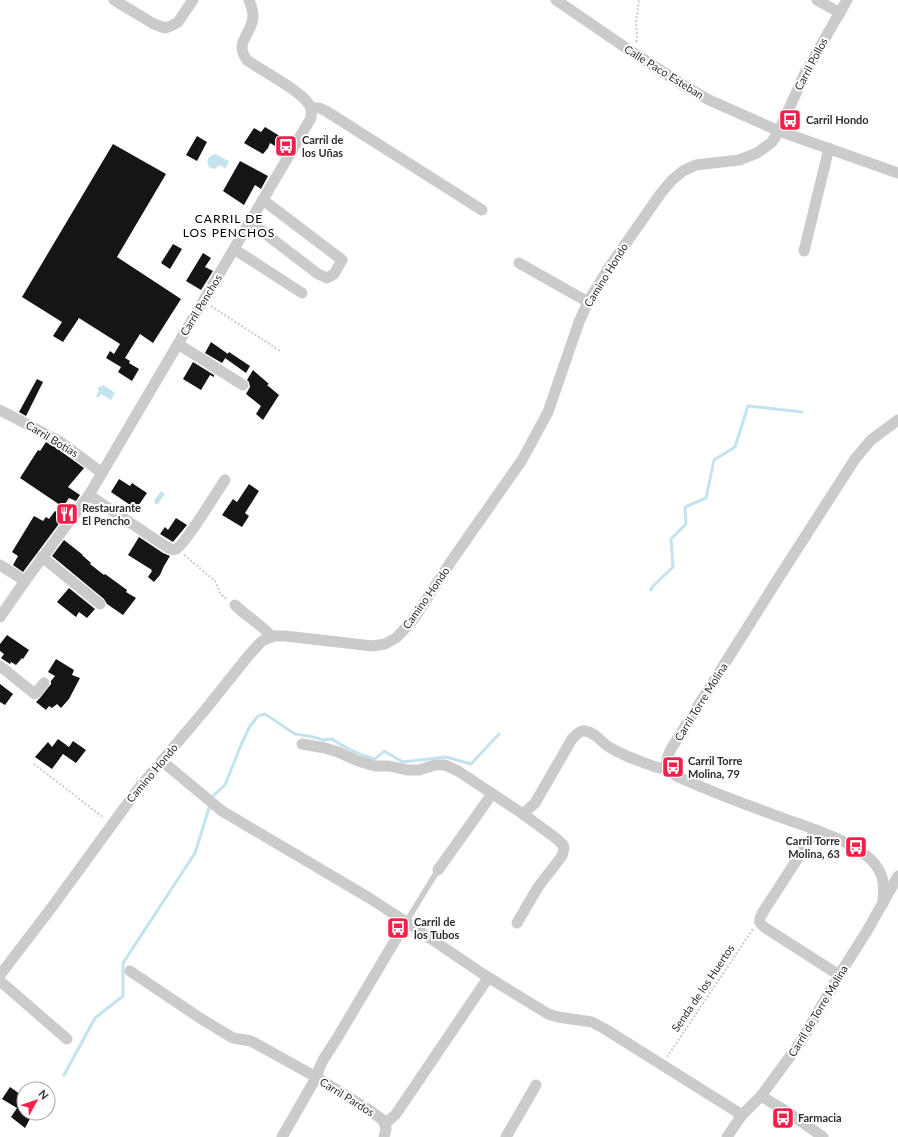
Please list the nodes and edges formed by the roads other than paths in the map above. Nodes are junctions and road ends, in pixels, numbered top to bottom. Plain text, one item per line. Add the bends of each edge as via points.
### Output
1 (114, 0) edge
2 (193, 0) edge
3 (249, 0) edge
4 (556, 0) edge
5 (817, 0) edge
6 (847, 0) edge
7 (840, 13) junction
8 (310, 108) junction
9 (779, 131) junction
10 (829, 148) junction
11 (898, 174) edge
12 (263, 200) junction
13 (482, 210) dead end
14 (250, 222) junction
15 (234, 249) junction
16 (804, 251) dead end
17 (519, 263) dead end
18 (302, 293) dead end
19 (588, 302) junction
20 (178, 344) junction
21 (243, 385) dead end
22 (0, 410) edge
23 (898, 420) edge
24 (102, 473) junction
25 (225, 480) dead end
26 (89, 494) junction
27 (42, 558) junction
28 (0, 565) edge
29 (25, 581) junction
30 (100, 604) dead end
31 (235, 605) road end
32 (0, 617) edge
33 (272, 637) junction
34 (0, 666) edge
35 (44, 683) dead end
36 (302, 744) dead end
37 (162, 761) junction
38 (667, 766) junction
39 (492, 794) junction
40 (523, 814) junction
41 (816, 830) junction
42 (438, 870) joint
43 (881, 875) junction
44 (897, 879) edge
45 (883, 902) junction
46 (406, 922) junction
47 (517, 923) dead end
48 (130, 971) dead end
49 (0, 974) edge
50 (839, 975) junction
51 (488, 978) junction
52 (2, 984) edge
53 (67, 1039) dead end
54 (316, 1077) junction
55 (536, 1085) dead end
56 (761, 1096) junction
57 (742, 1115) junction
58 (385, 1124) junction
59 (282, 1137) edge
60 (384, 1137) edge
61 (506, 1137) edge
62 (727, 1137) edge
63 (823, 1137) edge

1 - 2 street via 165,28 178,22
3 - 8 street via 254,16 241,48 242,54 247,60 296,91
4 - 9 street, Calle Paco Esteban via 688,88
5 - 7 street
6 - 7 street, Carril Pollos
7 - 9 street, Carril Pollos via 805,73
8 - 12 street, Carril Penchos via 311,118
8 - 13 street via 319,108 326,112
9 - 10 street, Calle Paco Esteban
9 - 19 street, Camino Hondo via 772,142 758,153 738,160 696,165 672,180
10 - 11 street, Calle Paco Esteban
10 - 16 street
12 - 14 street, Carril Penchos
12 - 14 street via 342,260 334,274 327,278 318,274
14 - 15 street, Carril Penchos
15 - 18 street
15 - 20 street, Carril Penchos
17 - 19 street
19 - 33 street, Camino Hondo via 548,412 531,444 413,620 403,631 385,644 373,646 285,636
20 - 21 street
20 - 24 street, Carril Penchos
22 - 24 street, Carril Botías via 59,441
23 - 38 street, Carril Torre Molina via 871,440 855,459 671,749 666,760
24 - 26 street, Carril Penchos
25 - 26 street via 194,527 177,549 172,550
26 - 27 street, Carril Penchos
27 - 29 street, Carril Penchos
27 - 30 street
28 - 29 street
29 - 32 street, Carril Penchos
31 - 33 street
33 - 37 street, Camino Hondo via 255,647
34 - 35 street via 35,694
36 - 39 street via 326,748 375,766 419,770 445,765
37 - 46 street via 222,811
37 - 49 street, Camino Hondo via 138,789
38 - 40 street via 656,767 623,755 589,732 580,732 572,739 535,803
38 - 41 street via 678,777
39 - 40 street
39 - 42 street
40 - 47 street via 556,838 563,845 564,852 538,887
41 - 43 street via 856,848 869,858
41 - 50 street via 759,919 762,926
42 - 46 lane
43 - 44 street via 889,884
43 - 45 street via 884,882
44 - 45 street, Carril de Torre Molina
45 - 50 street, Carril de Torre Molina
46 - 51 street
46 - 54 street via 322,1060
48 - 54 street, Carril Pardos via 233,1038 251,1041
49 - 52 street
50 - 56 street, Carril de Torre Molina via 800,1043
51 - 57 street via 548,1014 592,1022 605,1029
51 - 58 street via 396,1114
52 - 53 street
54 - 58 street, Carril Pardos via 369,1110
54 - 59 street
55 - 61 street
56 - 57 street, Carril de Torre Molina
56 - 63 street
57 - 62 street, Carril de Torre Molina
58 - 60 street, Carril Pardos

